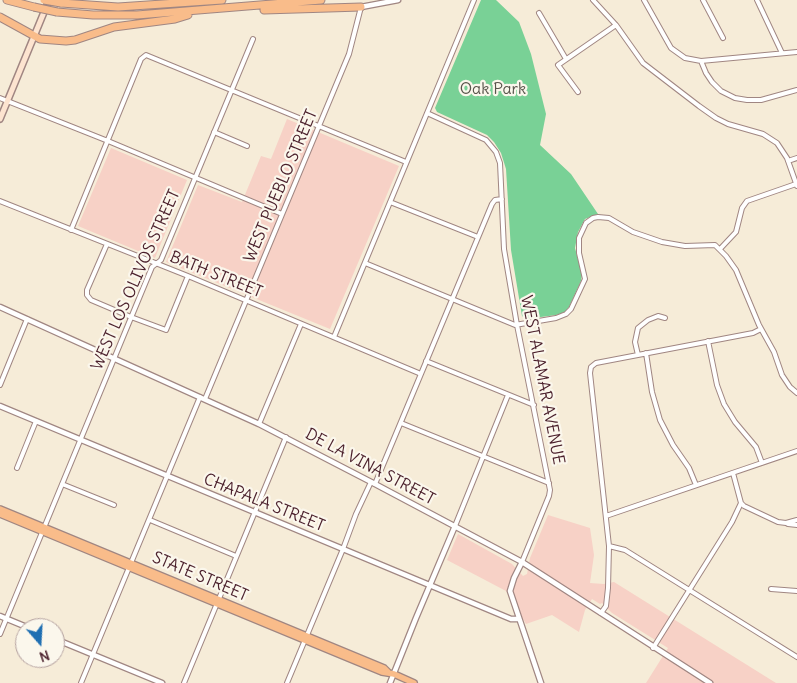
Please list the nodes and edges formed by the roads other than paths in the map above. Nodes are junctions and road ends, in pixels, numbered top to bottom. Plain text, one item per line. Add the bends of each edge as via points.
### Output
1 (7, 0) edge
2 (44, 0) edge
3 (49, 0) edge
4 (222, 0) edge
5 (321, 0) edge
6 (398, 0) edge
7 (474, 0) edge
8 (593, 0) edge
9 (644, 0) edge
10 (703, 0) edge
11 (757, 0) edge
12 (361, 7) junction
13 (234, 8) junction
14 (203, 11) junction
15 (539, 13) dead end
16 (0, 17) edge
17 (616, 25) junction
18 (34, 36) junction
19 (722, 38) dead end
20 (252, 39) dead end
21 (797, 52) edge
22 (782, 53) junction
23 (566, 60) junction
24 (701, 61) junction
25 (232, 90) junction
26 (797, 90) edge
27 (578, 92) dead end
28 (0, 98) edge
29 (7, 101) junction
30 (427, 113) junction
31 (0, 119) edge
32 (319, 126) junction
33 (214, 132) junction
34 (108, 141) junction
35 (247, 146) dead end
36 (797, 158) edge
37 (788, 161) junction
38 (406, 162) junction
39 (195, 177) junction
40 (797, 185) edge
41 (502, 200) junction
42 (0, 201) edge
43 (390, 202) junction
44 (282, 214) junction
45 (70, 230) junction
46 (478, 238) junction
47 (106, 244) junction
48 (720, 249) junction
49 (365, 263) junction
50 (156, 264) junction
51 (188, 276) junction
52 (452, 299) junction
53 (246, 301) junction
54 (0, 307) edge
55 (132, 317) junction
56 (665, 318) dead end
57 (27, 319) junction
58 (301, 324) junction
59 (517, 325) junction
60 (761, 329) junction
61 (334, 337) junction
62 (708, 342) junction
63 (646, 354) junction
64 (638, 355) junction
65 (114, 358) junction
66 (426, 361) junction
67 (421, 374) junction
68 (0, 385) edge
69 (797, 393) edge
70 (508, 395) junction
71 (203, 398) junction
72 (534, 405) junction
73 (0, 406) edge
74 (36, 421) junction
75 (401, 423) junction
76 (259, 424) junction
77 (286, 437) junction
78 (80, 440) junction
79 (797, 451) edge
80 (484, 457) junction
81 (762, 463) junction
82 (17, 468) dead end
83 (733, 473) junction
84 (167, 476) junction
85 (373, 483) junction
86 (549, 483) junction
87 (62, 484) junction
88 (696, 485) junction
89 (741, 503) junction
90 (114, 505) dead end
91 (0, 509) edge
92 (254, 512) junction
93 (0, 514) edge
94 (606, 516) junction
95 (150, 520) junction
96 (797, 520) edge
97 (786, 523) junction
98 (797, 525) edge
99 (455, 526) junction
100 (43, 529) junction
101 (609, 546) junction
102 (343, 549) junction
103 (236, 556) junction
104 (522, 562) junction
105 (131, 566) junction
106 (430, 585) junction
107 (771, 589) dead end
108 (690, 590) junction
109 (797, 591) edge
110 (219, 603) junction
111 (601, 613) junction
112 (0, 616) edge
113 (518, 618) junction
114 (6, 619) junction
115 (15, 623) edge
116 (0, 634) edge
117 (306, 638) junction
118 (65, 643) edge
119 (653, 648) junction
120 (93, 655) junction
121 (797, 658) edge
122 (391, 673) junction
123 (81, 683) edge
124 (162, 683) edge
125 (184, 683) edge
126 (287, 683) edge
127 (390, 683) edge
128 (414, 683) edge
129 (541, 683) edge
130 (710, 683) edge

1 - 14 highway, bridge via 57,12 123,16
2 - 4 highway, bridge via 88,6
3 - 18 main road
5 - 13 highway
6 - 12 street
7 - 30 street
8 - 17 street
9 - 24 street via 675,51 684,58
10 - 19 street
11 - 22 street
12 - 13 highway
12 - 32 street, WEST PUEBLO STREET via 351,47
13 - 14 highway
14 - 18 highway via 175,19 114,27 75,40 56,41
15 - 23 street
16 - 18 highway
17 - 23 street
17 - 37 street via 647,66 710,115 772,138
18 - 29 main road
20 - 25 street, WEST LOS OLIVOS STREET
21 - 22 street
22 - 24 street
23 - 27 street via 558,65
24 - 26 street via 712,82 735,98 762,100
25 - 32 street
25 - 33 street, WEST LOS OLIVOS STREET
25 - 34 street via 144,56
28 - 29 street
29 - 31 main road
29 - 34 street
30 - 38 street
30 - 41 street, WEST ALAMAR AVENUE via 481,136 490,144 500,163
32 - 38 street
32 - 44 street, WEST PUEBLO STREET
33 - 35 street
33 - 39 street, WEST LOS OLIVOS STREET
34 - 39 street
34 - 45 street
36 - 37 street
37 - 40 street
38 - 43 street
39 - 44 street
39 - 50 street, WEST LOS OLIVOS STREET via 161,260
40 - 48 street via 746,201 736,232
41 - 46 street via 493,202
41 - 59 street, WEST ALAMAR AVENUE via 504,249
42 - 45 street, BATH STREET
43 - 46 street
43 - 49 street
44 - 53 street, WEST PUEBLO STREET
45 - 47 street, BATH STREET
46 - 52 street
47 - 50 street, BATH STREET
47 - 55 street via 87,295 91,300
48 - 59 street via 714,244 692,246 662,242 598,216 586,223 579,238 585,279 572,309 556,318
48 - 60 street via 740,279
49 - 52 street
49 - 61 street
50 - 51 street, BATH STREET
50 - 55 street, WEST LOS OLIVOS STREET
51 - 53 street, BATH STREET
51 - 55 street via 166,330
52 - 59 street
52 - 66 street
53 - 58 street, BATH STREET
53 - 71 street, WEST PUEBLO STREET
54 - 57 street, DE LA VINA STREET
55 - 65 street, WEST LOS OLIVOS STREET
56 - 64 street via 658,316 638,328 635,342
57 - 65 street, DE LA VINA STREET
57 - 68 street
58 - 61 street, BATH STREET
58 - 76 street
59 - 72 street, WEST ALAMAR AVENUE
60 - 62 street
60 - 69 street via 782,375
61 - 67 street, BATH STREET
62 - 63 street
62 - 81 street via 724,404 756,447
63 - 64 street
63 - 88 street via 660,420
64 - 94 street via 591,367
65 - 71 street, DE LA VINA STREET
65 - 78 street, WEST LOS OLIVOS STREET
66 - 67 street
66 - 70 street
67 - 75 street
70 - 72 street
70 - 80 street
71 - 76 street, DE LA VINA STREET
71 - 84 street, WEST PUEBLO STREET
72 - 86 street, WEST ALAMAR AVENUE
73 - 74 street, CHAPALA STREET
74 - 78 street, CHAPALA STREET
74 - 82 street
75 - 80 street
75 - 85 street
76 - 77 street, DE LA VINA STREET
77 - 85 street, DE LA VINA STREET
77 - 92 street
78 - 84 street, CHAPALA STREET
78 - 87 street, WEST LOS OLIVOS STREET
79 - 81 street
80 - 86 street
80 - 99 street
81 - 83 street
83 - 88 street
83 - 89 street
84 - 92 street, CHAPALA STREET
84 - 95 street, WEST PUEBLO STREET
85 - 99 street, DE LA VINA STREET
85 - 102 street via 356,514
86 - 104 street, WEST ALAMAR AVENUE via 549,496
87 - 90 street
87 - 100 street, WEST LOS OLIVOS STREET
88 - 94 street
89 - 97 street
89 - 108 street
91 - 100 main road, STATE STREET
92 - 102 street, CHAPALA STREET
92 - 103 street
93 - 100 main road, STATE STREET
94 - 101 street
95 - 103 street
95 - 105 street, WEST PUEBLO STREET
96 - 97 street
97 - 98 street
99 - 104 street, DE LA VINA STREET
99 - 106 street
100 - 105 main road, STATE STREET
100 - 114 street, WEST LOS OLIVOS STREET
101 - 108 street via 625,550
101 - 111 street via 606,606
102 - 106 street, CHAPALA STREET
102 - 117 street
103 - 110 street
104 - 111 street, DE LA VINA STREET
104 - 113 street, WEST ALAMAR AVENUE via 510,591
105 - 110 main road, STATE STREET
105 - 120 street, WEST PUEBLO STREET
106 - 113 street, CHAPALA STREET via 511,619
106 - 122 street
107 - 109 street
108 - 119 street
108 - 121 street
110 - 117 main road, STATE STREET
110 - 125 street
111 - 119 street, DE LA VINA STREET
112 - 114 street
113 - 129 street, WEST ALAMAR AVENUE
114 - 115 street
114 - 116 street, WEST LOS OLIVOS STREET
117 - 122 main road, STATE STREET
117 - 126 street
118 - 120 street
119 - 130 street, DE LA VINA STREET
120 - 123 street, WEST PUEBLO STREET
120 - 124 street
122 - 127 street
122 - 128 main road, STATE STREET

